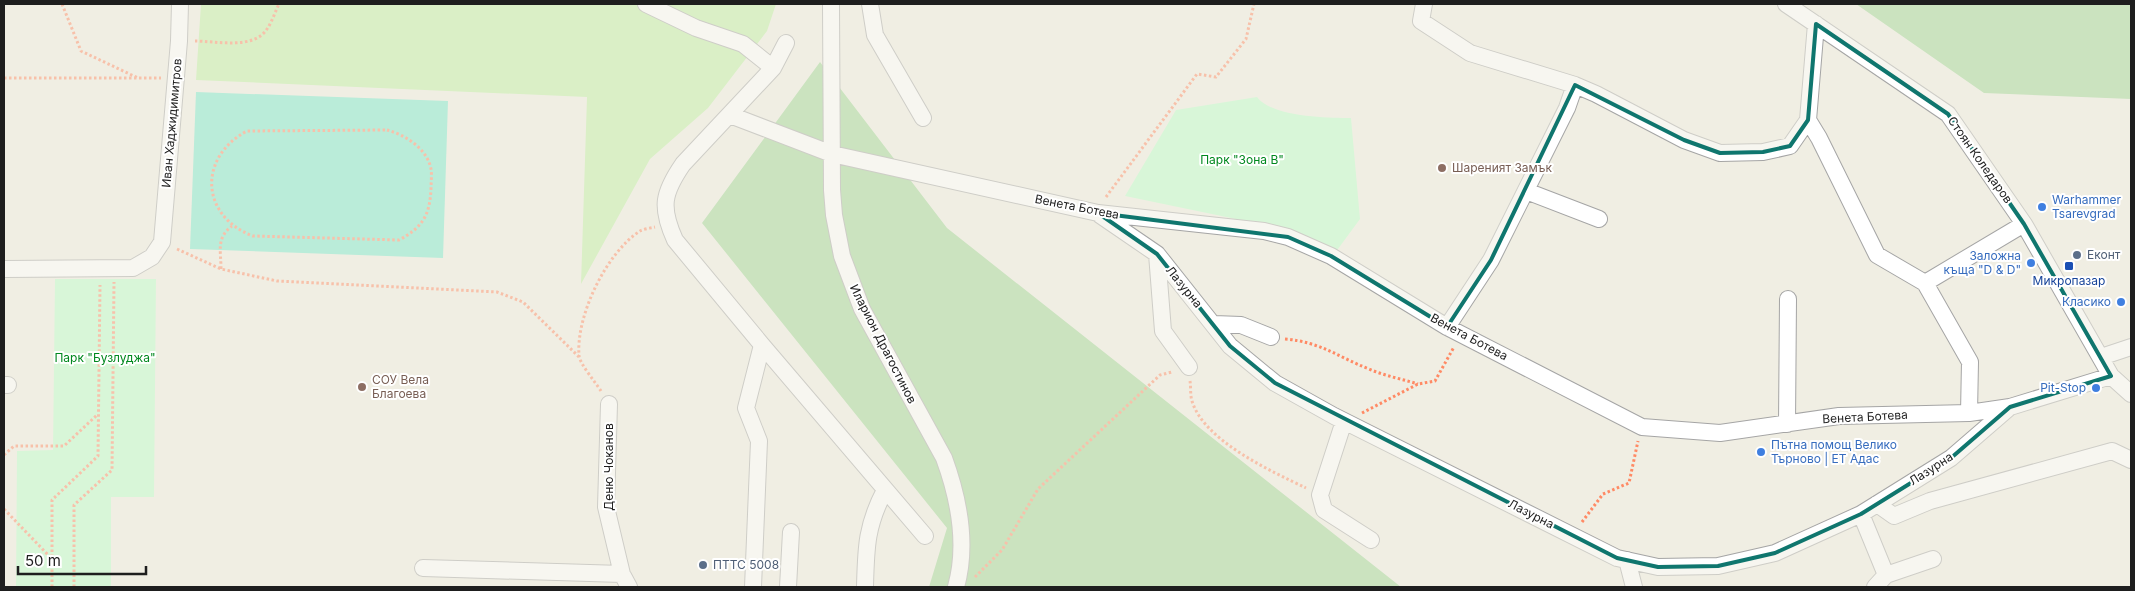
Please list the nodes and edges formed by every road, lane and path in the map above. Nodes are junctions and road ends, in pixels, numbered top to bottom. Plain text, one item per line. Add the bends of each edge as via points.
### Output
1 (62, 4) edge
2 (180, 4) edge
3 (279, 4) edge
4 (646, 4) edge
5 (831, 4) edge
6 (870, 4) edge
7 (1254, 4) edge
8 (1424, 4) edge
9 (1786, 4) edge
10 (1816, 24) junction
11 (179, 40) junction
12 (786, 43) dead end
13 (773, 68) junction
14 (175, 77) junction
15 (4, 78) edge
16 (139, 79) junction
17 (1575, 85) junction
18 (730, 115) junction
19 (923, 118) dead end
20 (1808, 120) junction
21 (832, 154) junction
22 (1526, 191) junction
23 (1098, 213) junction
24 (1599, 219) dead end
25 (668, 224) junction
26 (2024, 224) junction
27 (232, 226) junction
28 (162, 242) junction
29 (1157, 254) junction
30 (4, 269) edge
31 (107, 269) junction
32 (222, 269) junction
33 (1925, 283) junction
34 (1788, 299) dead end
35 (1214, 324) junction
36 (1454, 330) junction
37 (1271, 337) joint
38 (762, 345) junction
39 (2131, 347) edge
40 (579, 357) junction
41 (2100, 357) junction
42 (1188, 367) junction
43 (2111, 376) junction
44 (1418, 384) junction
45 (2131, 394) edge
46 (609, 404) joint
47 (2010, 407) junction
48 (1969, 413) junction
49 (98, 414) junction
50 (1344, 421) junction
51 (1787, 424) junction
52 (1642, 428) junction
53 (4, 455) edge
54 (2131, 460) edge
55 (885, 490) junction
56 (1320, 495) junction
57 (1877, 504) junction
58 (4, 509) edge
59 (1861, 514) junction
60 (791, 532) dead end
61 (1572, 535) junction
62 (925, 536) dead end
63 (1371, 540) dead end
64 (52, 559) junction
65 (1933, 559) dead end
66 (1627, 560) junction
67 (423, 568) dead end
68 (626, 581) edge
69 (1881, 581) edge
70 (963, 584) edge
71 (52, 587) edge
72 (74, 587) edge
73 (753, 587) edge
74 (788, 587) edge
75 (865, 587) edge
76 (1634, 587) edge

1 - 16 path via 81,51
2 - 11 street, Иван Хаджидимитров
3 - 11 path via 266,31 256,39 242,42
4 - 13 street via 696,28 743,44
5 - 21 street, Иларион Драгостинов
6 - 19 street via 875,35
7 - 23 path via 1246,39 1216,77 1197,74 1109,192
8 - 17 street via 1421,22 1470,53
9 - 10 street, Стоян Коледаров
10 - 20 street
10 - 26 street, Стоян Коледаров via 1948,114
11 - 14 street, Иван Хаджидимитров
12 - 13 street
13 - 18 street
14 - 16 path
14 - 28 street, Иван Хаджидимитров
15 - 16 path
17 - 20 street via 1684,140 1720,153 1764,152 1790,146
17 - 22 street
18 - 21 street, Венета Ботева
18 - 25 street via 683,164 671,182 665,198
20 - 33 street via 1877,256
21 - 23 street, Венета Ботева
21 - 70 street, Иларион Драгостинов via 834,215 842,256 862,309 944,458 958,506 959,567
22 - 24 street
22 - 36 street
23 - 29 street, Лазурна
23 - 36 street, Венета Ботева via 1264,231 1288,237 1331,256
25 - 38 street via 675,240
25 - 40 path via 641,231 620,250 596,283 581,324
26 - 33 street
26 - 41 street, Стоян Коледаров
27 - 27 path via 253,236 272,238 399,240 417,228 430,207 431,169 416,145 387,130 247,131 233,138 214,166 212,189 219,209
27 - 32 path via 220,240
28 - 31 street via 152,257 133,268
28 - 32 path
29 - 35 street, Лазурна
29 - 42 street via 1163,331
30 - 31 street
31 - 49 path
31 - 72 path via 112,470 74,505
32 - 40 path via 277,281 497,292 523,302
33 - 48 street via 1970,362
34 - 51 street
35 - 37 street via 1241,325
35 - 50 street, Лазурна via 1230,346 1275,383
36 - 44 path via 1435,381
36 - 52 street, Венета Ботева
37 - 44 path via 1304,340 1370,370
38 - 55 street
38 - 73 street via 746,408 759,441
39 - 41 street
40 - 46 path
41 - 43 street, Стоян Коледаров
42 - 56 path via 1192,401 1202,419 1222,439 1254,461
42 - 70 path via 1160,376 1038,489 1002,550
43 - 45 street, Стоян Коледаров
43 - 47 street, Венета Ботева
44 - 50 path via 1380,406
46 - 68 street, Деню Чоканов via 606,506
47 - 48 street, Венета Ботева
47 - 57 street, Лазурна via 1951,458
48 - 51 street, Венета Ботева via 1839,416
49 - 53 path via 64,446 14,446
49 - 64 path via 98,456 52,500
50 - 56 street
50 - 61 street, Лазурна
51 - 52 street, Венета Ботева via 1720,433
52 - 61 path via 1629,483 1603,494
54 - 57 street via 2112,451 1930,500 1894,516
55 - 62 street
55 - 75 street via 870,522
56 - 63 street via 1324,510
57 - 59 street, Лазурна
58 - 64 path
59 - 66 street, Лазурна via 1775,553 1718,566 1658,566
59 - 69 street
60 - 74 street
61 - 66 street, Лазурна
64 - 71 path
65 - 69 street
66 - 76 street
67 - 68 street

